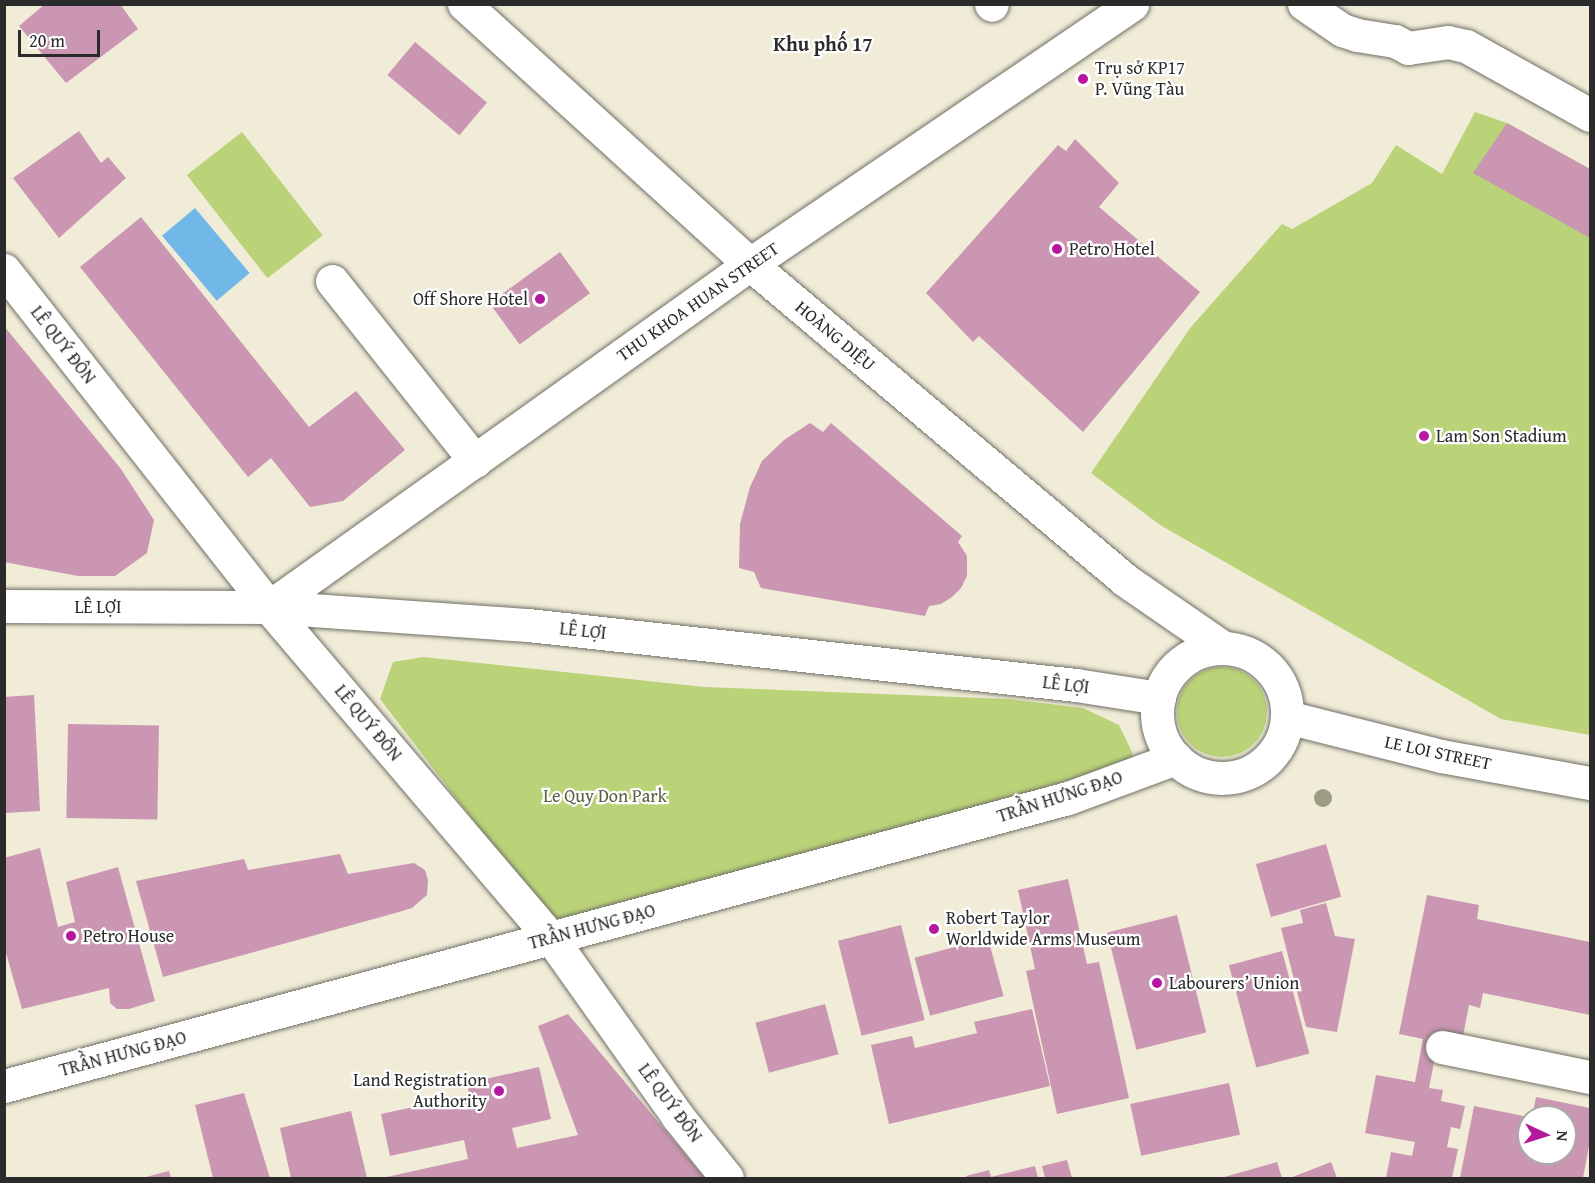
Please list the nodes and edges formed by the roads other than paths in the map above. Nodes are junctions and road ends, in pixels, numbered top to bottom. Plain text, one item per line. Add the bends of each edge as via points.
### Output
1 (464, 4) edge
2 (1132, 4) edge
3 (1304, 4) edge
4 (1590, 115) edge
5 (750, 264) junction
6 (4, 270) edge
7 (332, 281) dead end
8 (475, 460) junction
9 (4, 606) edge
10 (269, 608) junction
11 (1222, 647) junction
12 (1159, 698) junction
13 (1287, 717) junction
14 (1176, 758) junction
15 (1590, 783) edge
16 (551, 938) junction
17 (1442, 1047) dead end
18 (1590, 1077) edge
19 (4, 1086) edge
20 (727, 1179) edge

1 - 5 street, HOÀNG DIỆU
2 - 5 street, THU KHOA HUAN STREET
3 - 4 street via 1342,30 1395,40 1408,48 1448,42 1466,45
5 - 8 street, THU KHOA HUAN STREET
5 - 11 street, HOÀNG DIỆU via 1125,580
6 - 10 street, LÊ QUÝ ĐÔN
7 - 8 street
8 - 10 street, THU KHOA HUAN STREET
9 - 10 street, LÊ LỢI
10 - 12 street, LÊ LỢI via 528,625
10 - 16 street, LÊ QUÝ ĐÔN
11 - 12 street via 1200,651 1182,661 1167,678
11 - 13 street via 1243,651 1262,661 1276,676 1285,696
12 - 14 street via 1163,741
13 - 14 street via 1282,738 1271,756 1255,769 1235,777 1214,778 1193,771
13 - 15 street, LE LOI STREET via 1441,756
14 - 16 street, TRẦN HƯNG ĐẠO via 1068,798
16 - 19 street, TRẦN HƯNG ĐẠO
16 - 20 street, LÊ QUÝ ĐÔN via 678,1117
17 - 18 street

